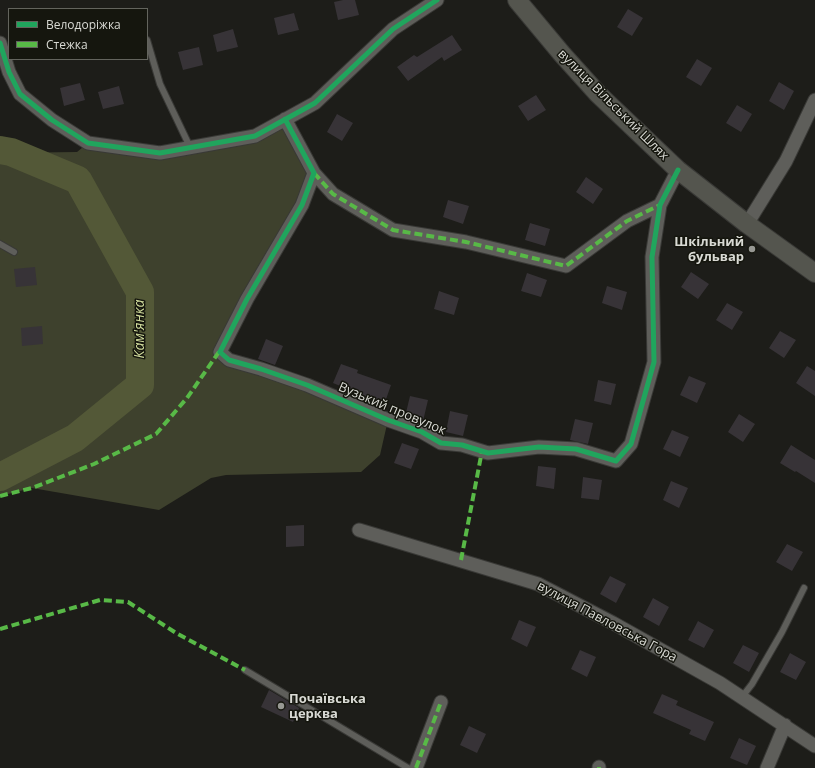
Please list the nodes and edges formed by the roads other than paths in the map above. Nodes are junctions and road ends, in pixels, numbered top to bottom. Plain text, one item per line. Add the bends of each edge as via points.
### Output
1 (437, 0) edge
2 (517, 0) edge
3 (0, 43) edge
4 (148, 43) edge
5 (815, 100) edge
6 (285, 119) junction
7 (190, 147) junction
8 (678, 170) junction
9 (314, 173) junction
10 (660, 206) junction
11 (746, 224) junction
12 (0, 244) edge
13 (14, 252) dead end
14 (815, 273) edge
15 (359, 530) dead end
16 (804, 588) dead end
17 (245, 670) dead end
18 (742, 697) junction
19 (440, 702) dead end
20 (785, 725) junction
21 (815, 746) edge
22 (408, 768) edge
23 (416, 768) edge
24 (767, 768) edge

1 - 6 street via 392,29 315,103
2 - 8 street, вулиця Вільський Шлях via 598,94
3 - 7 street via 7,73 20,94 52,120 88,143 160,153
4 - 7 lane via 160,84
5 - 11 street via 786,161
6 - 7 street via 255,136
6 - 9 street
8 - 10 street, Вузький провулок
8 - 11 street, вулиця Вільський Шлях
9 - 10 street via 333,194 392,230 466,242 566,266 627,221
9 - 10 street, Вузький провулок via 302,206 247,298 220,352 229,360 307,385 422,432 441,443 462,445 488,453 539,447 576,449 616,461 632,444 654,362 652,257
11 - 14 street, вулиця Вільський Шлях
12 - 13 lane
15 - 18 street, вулиця Павловська Гора via 538,584 614,623
16 - 18 lane via 782,632
17 - 22 lane
18 - 20 street, вулиця Павловська Гора
19 - 23 street
20 - 21 street, вулиця Павловська Гора
20 - 24 street

